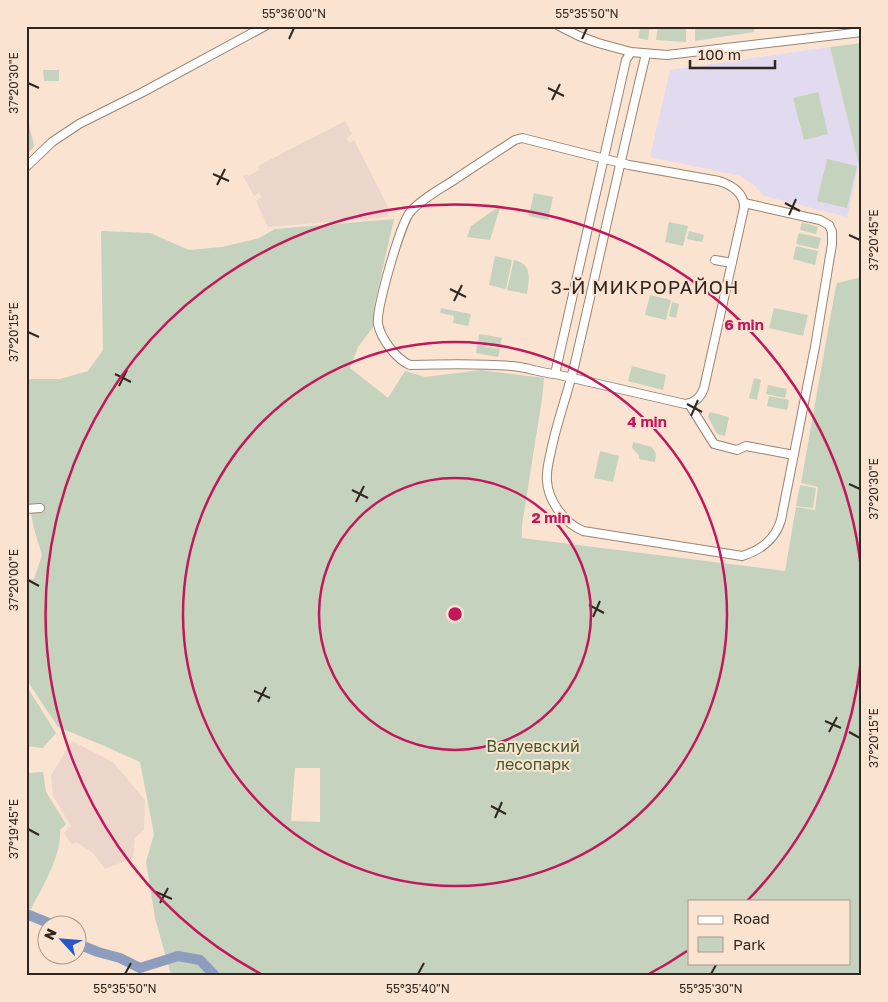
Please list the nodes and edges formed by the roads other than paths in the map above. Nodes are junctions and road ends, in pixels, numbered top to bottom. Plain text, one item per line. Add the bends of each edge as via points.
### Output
1 (265, 26) edge
2 (559, 26) edge
3 (862, 32) edge
4 (631, 52) junction
5 (646, 54) junction
6 (604, 158) junction
7 (621, 162) junction
8 (26, 167) edge
9 (744, 203) junction
10 (715, 260) dead end
11 (732, 263) junction
12 (555, 374) junction
13 (571, 377) junction
14 (688, 404) junction
15 (794, 455) junction
16 (40, 508) dead end
17 (26, 509) edge

1 - 8 street via 79,124 52,142
2 - 4 street via 598,43
3 - 5 street via 678,55
4 - 5 street
4 - 6 street via 626,60
5 - 7 street
6 - 7 street
6 - 12 street
6 - 12 street via 522,138 424,200 406,218 380,308 379,324 384,339 410,365 485,364
7 - 9 street via 726,183 738,192
7 - 13 street
9 - 11 street
9 - 15 street via 820,220 831,228 833,240 828,274
10 - 11 street
11 - 14 street via 704,388 698,399
12 - 13 street
13 - 14 street
13 - 15 street via 556,429 547,479 548,492 557,510 582,531 742,556 765,545 777,531
14 - 15 street via 714,444 737,450 746,446
16 - 17 street

